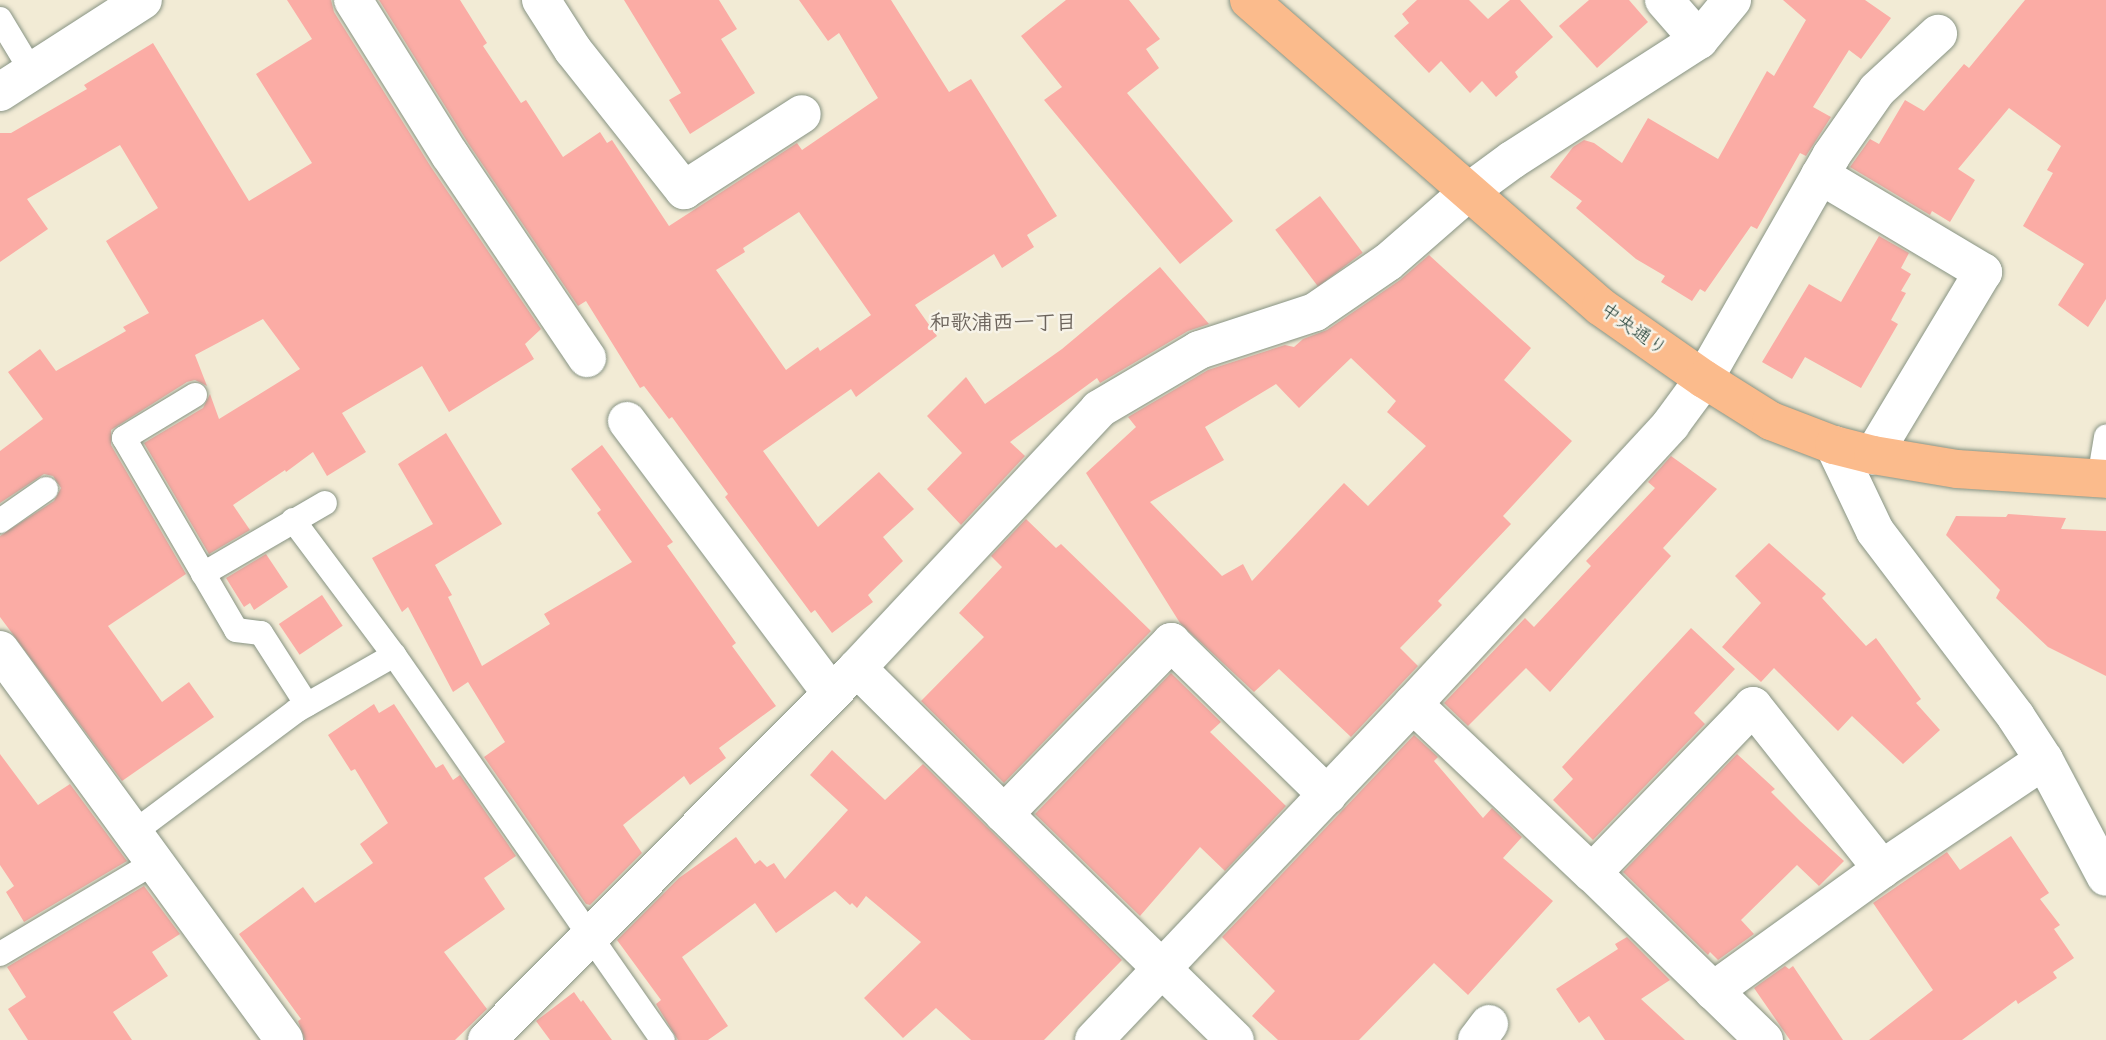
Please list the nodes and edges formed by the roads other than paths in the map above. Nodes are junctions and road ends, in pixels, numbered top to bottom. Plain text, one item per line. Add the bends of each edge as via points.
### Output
1 (143, 0) edge
2 (353, 0) edge
3 (541, 0) edge
4 (1249, 0) edge
5 (1664, 0) edge
6 (1732, 0) edge
7 (0, 19) edge
8 (1938, 34) dead end
9 (1699, 40) junction
10 (32, 72) junction
11 (0, 92) edge
12 (802, 114) dead end
13 (1820, 174) junction
14 (1467, 193) junction
15 (587, 358) dead end
16 (1704, 379) junction
17 (195, 395) dead end
18 (627, 421) dead end
19 (2106, 437) edge
20 (1834, 445) junction
21 (1873, 455) junction
22 (2103, 479) edge
23 (46, 489) dead end
24 (325, 503) dead end
25 (293, 520) junction
26 (0, 521) edge
27 (203, 574) junction
28 (0, 650) edge
29 (394, 654) junction
30 (844, 680) junction
31 (1413, 704) junction
32 (307, 705) junction
33 (2044, 760) junction
34 (1327, 795) junction
35 (1004, 814) junction
36 (144, 847) junction
37 (1882, 869) junction
38 (1592, 873) junction
39 (2106, 877) edge
40 (591, 937) junction
41 (0, 954) edge
42 (1161, 969) junction
43 (1713, 991) junction
44 (284, 1040) edge
45 (487, 1040) edge
46 (663, 1040) edge
47 (1094, 1040) edge
48 (1235, 1040) edge
49 (1764, 1040) edge

1 - 10 street
2 - 15 street via 450,155
3 - 12 street via 573,50 684,190
4 - 14 highway, 中央通り
5 - 9 street
6 - 9 street
7 - 10 lane
8 - 13 street via 1877,90
9 - 14 street
10 - 11 street
13 - 16 street
13 - 21 street via 1983,272
14 - 16 highway, 中央通り via 1601,307
14 - 30 street via 1388,262 1315,312 1199,350 1099,409
16 - 20 highway, 中央通り via 1771,421
16 - 31 street via 1671,424
17 - 27 lane via 124,438
18 - 30 street
19 - 22 lane
20 - 21 highway, 中央通り
20 - 33 street via 1874,531
21 - 22 highway, 中央通り via 1956,469
23 - 26 lane
24 - 25 lane
25 - 27 lane
25 - 29 lane
27 - 32 lane via 236,630 261,633
28 - 36 street
29 - 32 lane
29 - 40 lane
30 - 35 street
30 - 40 street
31 - 34 street
31 - 38 street
32 - 36 lane
33 - 37 street
33 - 39 street
34 - 35 street via 1171,642
34 - 42 street
35 - 42 street
36 - 41 lane
36 - 44 street
37 - 38 street via 1753,706
37 - 43 street
38 - 43 street
40 - 45 street
40 - 46 lane
42 - 47 street
42 - 48 street
43 - 49 street

